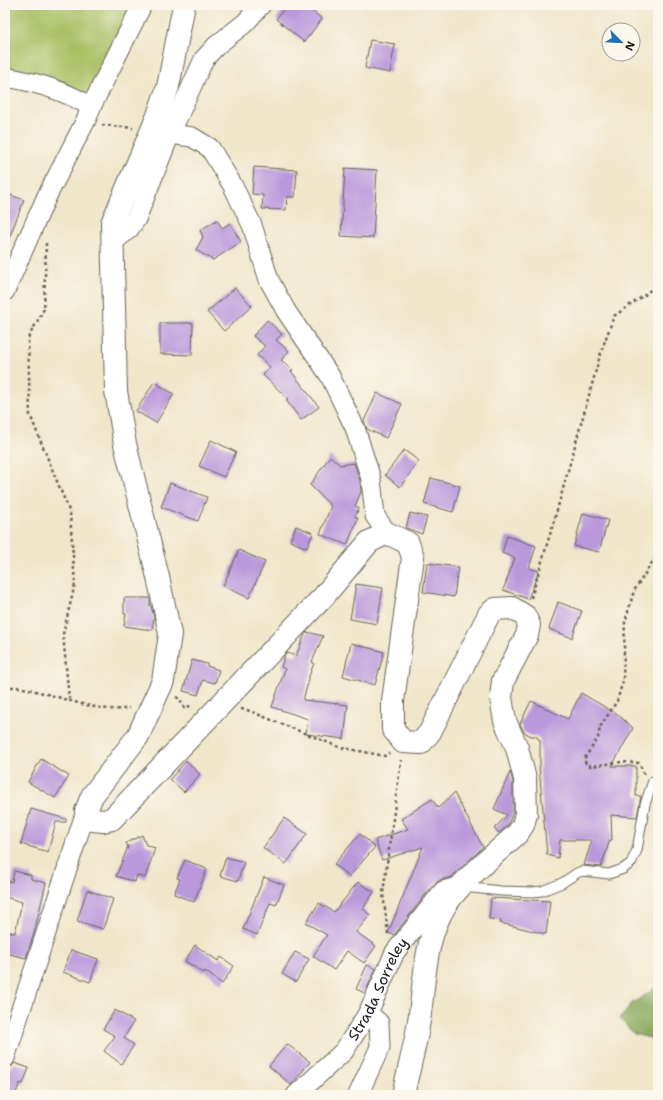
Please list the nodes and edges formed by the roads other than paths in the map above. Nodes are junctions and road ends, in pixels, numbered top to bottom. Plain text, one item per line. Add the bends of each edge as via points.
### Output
1 (142, 5) edge
2 (184, 5) edge
3 (261, 5) edge
4 (5, 77) edge
5 (89, 113) junction
6 (160, 134) junction
7 (5, 291) edge
8 (387, 533) junction
9 (653, 781) road end
10 (86, 811) junction
11 (460, 887) junction
12 (368, 1013) junction
13 (5, 1058) edge
14 (296, 1095) edge
15 (358, 1095) edge
16 (403, 1095) edge

1 - 5 street
2 - 6 street via 168,87 157,118
3 - 6 street via 245,23 204,59
4 - 5 street via 52,88 77,98
5 - 7 street via 46,198
6 - 8 street via 192,137 210,148 233,186 252,225 269,280 286,311 330,376 355,428 370,479 375,516
6 - 10 street via 112,223 112,243 116,391 125,444 170,634 163,681 138,736 92,796
8 - 10 street via 368,542 324,596 112,819 93,820
8 - 11 street via 408,543 412,557 393,701 393,729 403,742 420,743 430,732 488,614 495,609 512,608 525,616 529,625 527,635 504,681 501,698 505,721 517,748 525,779 526,814 518,833
9 - 11 lane via 645,804 637,850 631,863 623,869 609,874 582,871 542,891
10 - 13 street
11 - 12 street, Strada Sorreley via 443,891 396,952
11 - 16 street via 445,906 435,925 429,947 418,1027
12 - 14 street, Strada Sorreley via 344,1051
12 - 15 street via 379,1023 380,1047

